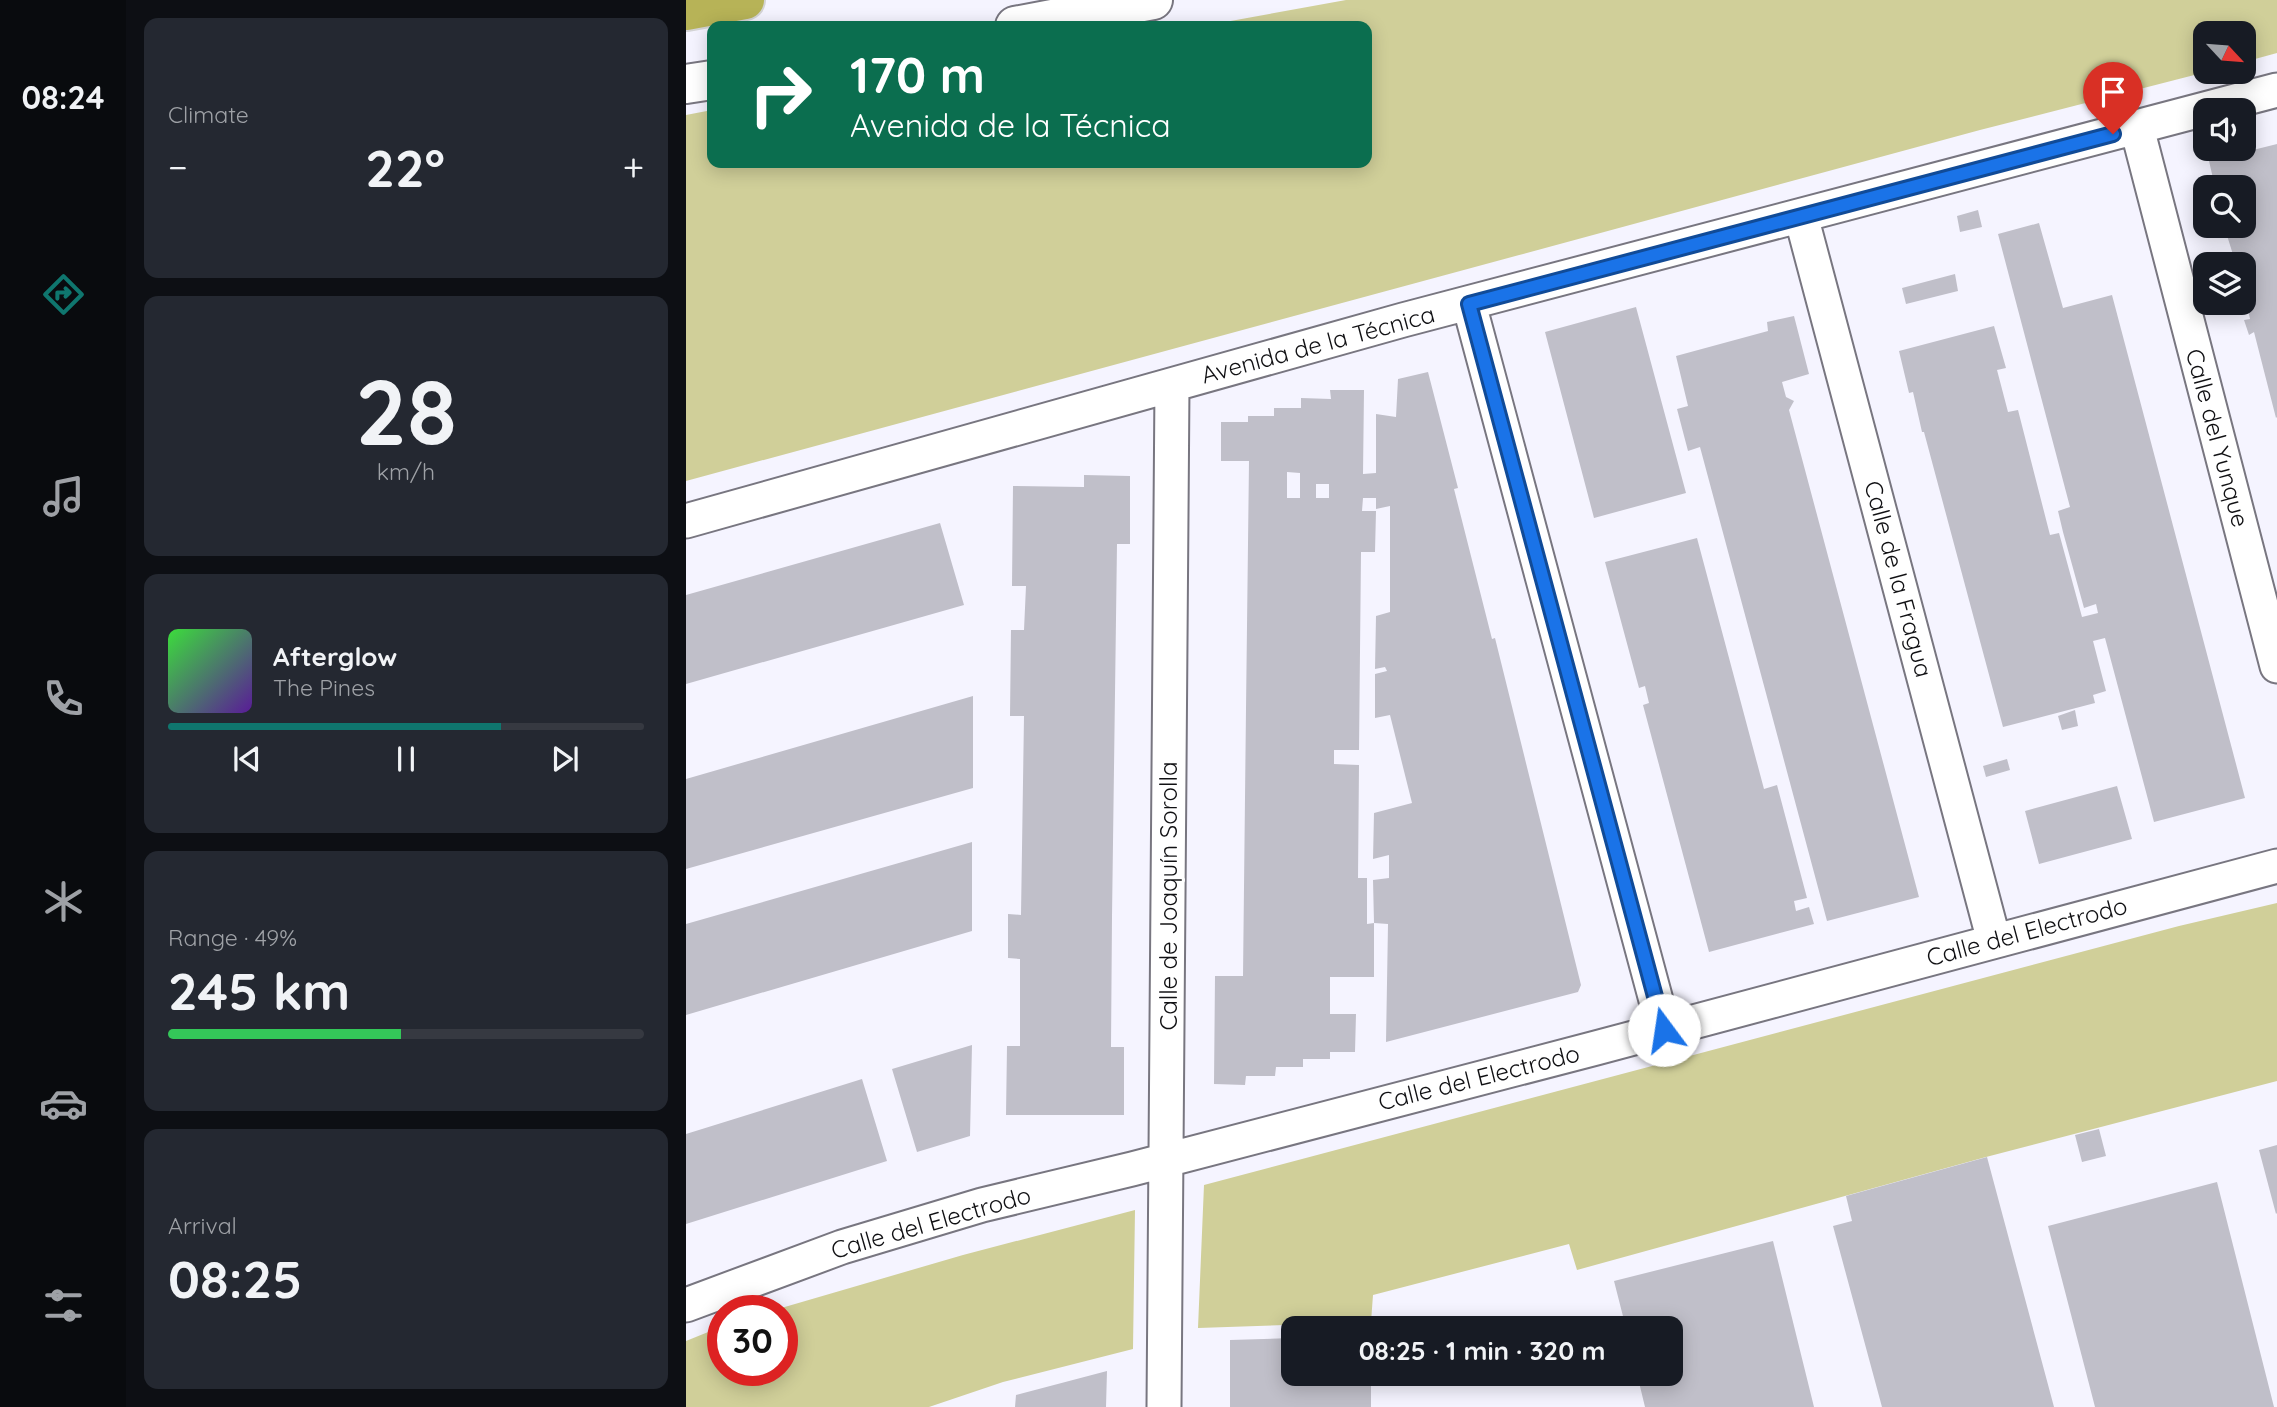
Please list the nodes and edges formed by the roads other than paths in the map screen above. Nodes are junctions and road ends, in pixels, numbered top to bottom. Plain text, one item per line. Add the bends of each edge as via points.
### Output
1 (745, 0) edge
2 (1153, 0) edge
3 (686, 11) edge
4 (1042, 21) edge
5 (707, 80) edge
6 (686, 84) edge
7 (2277, 90) edge
8 (2137, 128) junction
9 (1801, 216) junction
10 (1469, 304) junction
11 (1172, 386) junction
12 (686, 521) edge
13 (2277, 666) edge
14 (2277, 866) edge
15 (1994, 941) junction
16 (1664, 1030) junction
17 (1167, 1159) junction
18 (686, 1305) edge
19 (1164, 1407) edge

1 - 3 highway
2 - 4 main road
5 - 6 main road
7 - 8 street, Avenida de la Técnica
8 - 9 street, Avenida de la Técnica
8 - 13 street, Calle del Yunque
9 - 10 street, Avenida de la Técnica
9 - 15 street, Calle de la Fragua
10 - 11 street, Avenida de la Técnica
10 - 16 street
11 - 12 street, Avenida de la Técnica
11 - 17 street, Calle de Joaquín Sorolla
14 - 15 street, Calle del Electrodo
15 - 16 street, Calle del Electrodo
16 - 17 street, Calle del Electrodo
17 - 18 street, Calle del Electrodo via 868,1239
17 - 19 street, Calle de Joaquín Sorolla

